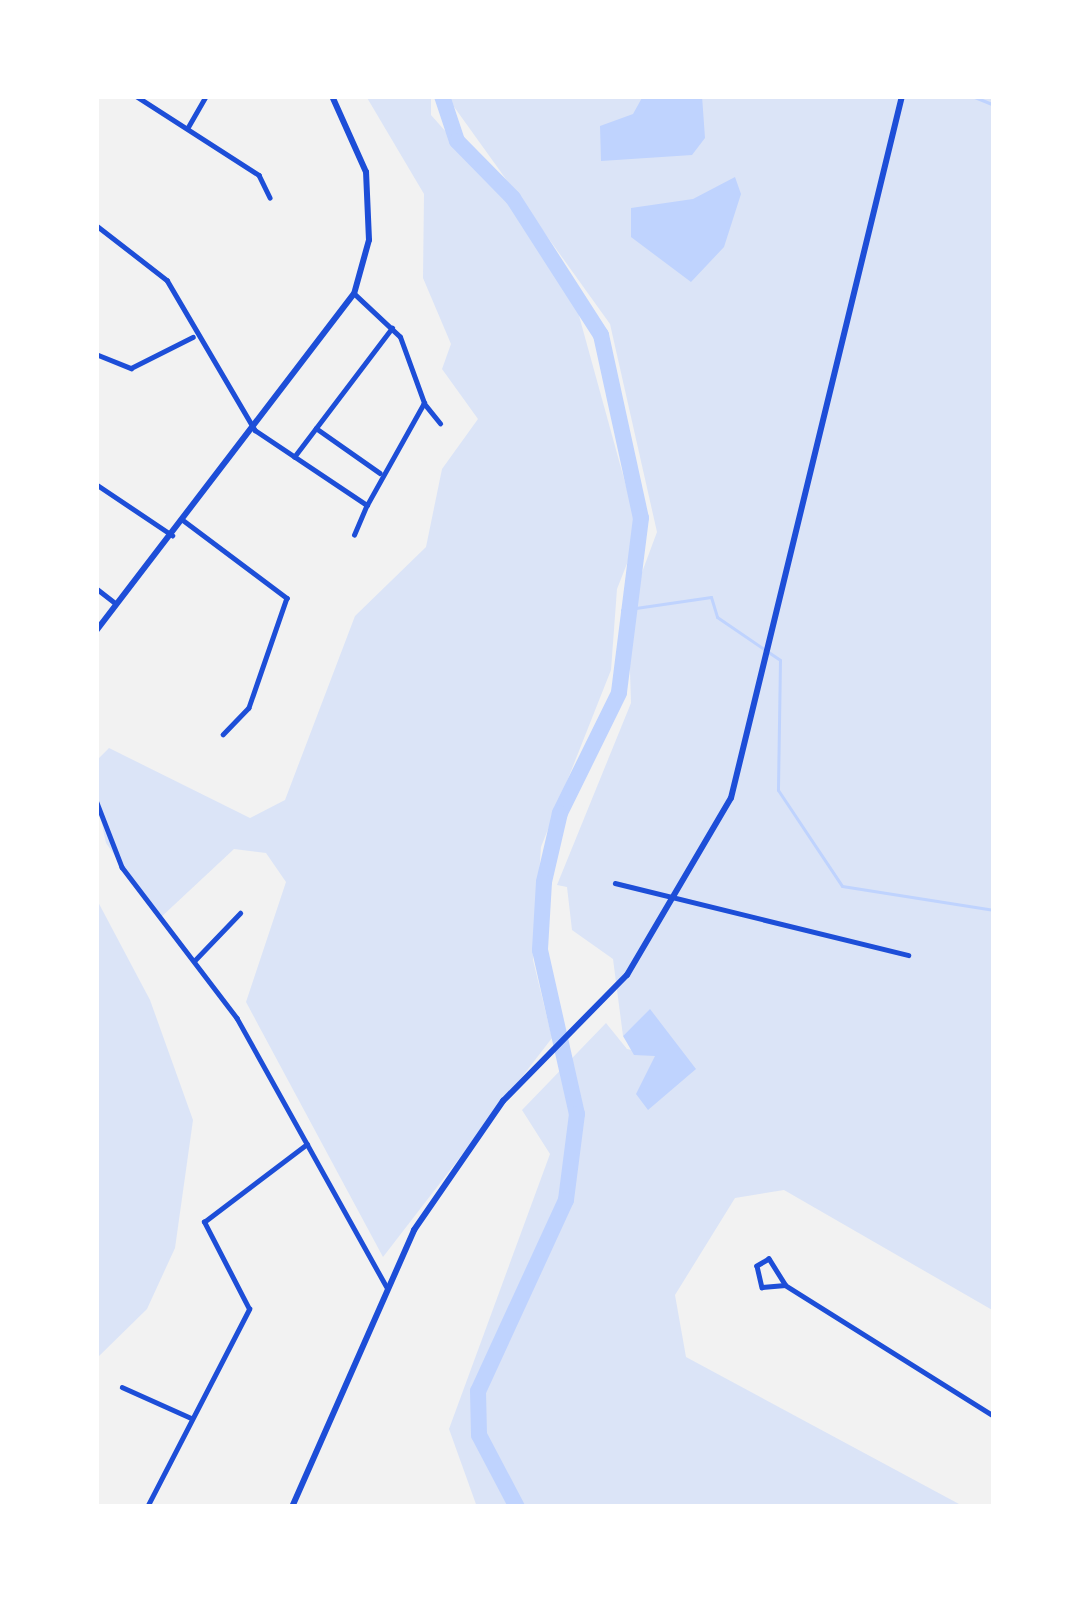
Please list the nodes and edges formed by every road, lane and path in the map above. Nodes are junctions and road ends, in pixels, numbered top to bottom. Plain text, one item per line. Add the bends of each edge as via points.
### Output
1 (136, 96) edge
2 (206, 96) edge
3 (332, 96) edge
4 (902, 96) edge
5 (188, 127) junction
6 (270, 198) dead end
7 (96, 225) edge
8 (354, 294) junction
9 (393, 327) junction
10 (193, 337) junction
11 (96, 354) edge
12 (424, 403) junction
13 (440, 423) dead end
14 (316, 428) junction
15 (255, 430) junction
16 (294, 457) junction
17 (381, 475) junction
18 (96, 484) edge
19 (367, 506) junction
20 (183, 520) junction
21 (172, 535) junction
22 (354, 535) dead end
23 (96, 588) edge
24 (117, 604) junction
25 (96, 631) edge
26 (223, 735) dead end
27 (96, 800) edge
28 (615, 883) dead end
29 (678, 895) junction
30 (240, 913) dead end
31 (908, 955) dead end
32 (195, 960) junction
33 (307, 1144) junction
34 (784, 1285) junction
35 (386, 1286) junction
36 (122, 1387) dead end
37 (994, 1416) edge
38 (191, 1418) junction
39 (147, 1507) edge
40 (292, 1507) edge

1 - 5 street
2 - 5 street
3 - 8 street via 366,172 369,240
4 - 29 street via 744,760
5 - 6 street via 259,175
7 - 10 street via 167,280
8 - 9 street
8 - 15 street
9 - 12 street
9 - 14 street
10 - 11 street via 131,368
10 - 15 street
12 - 13 street
12 - 17 street
14 - 16 street
14 - 17 street
15 - 16 street
15 - 20 street
16 - 19 street
17 - 19 street
18 - 21 street
19 - 22 street
20 - 21 street
20 - 26 street via 287,598 249,708
21 - 24 street
23 - 24 street
24 - 25 street
27 - 32 street via 122,867
28 - 29 street
29 - 31 street
29 - 35 street via 433,1201
30 - 32 street
32 - 33 street
33 - 35 street
33 - 38 street via 204,1222 249,1309
34 - 34 street via 769,1259 757,1266 761,1288
34 - 37 street
35 - 40 street
36 - 38 street
38 - 39 street

